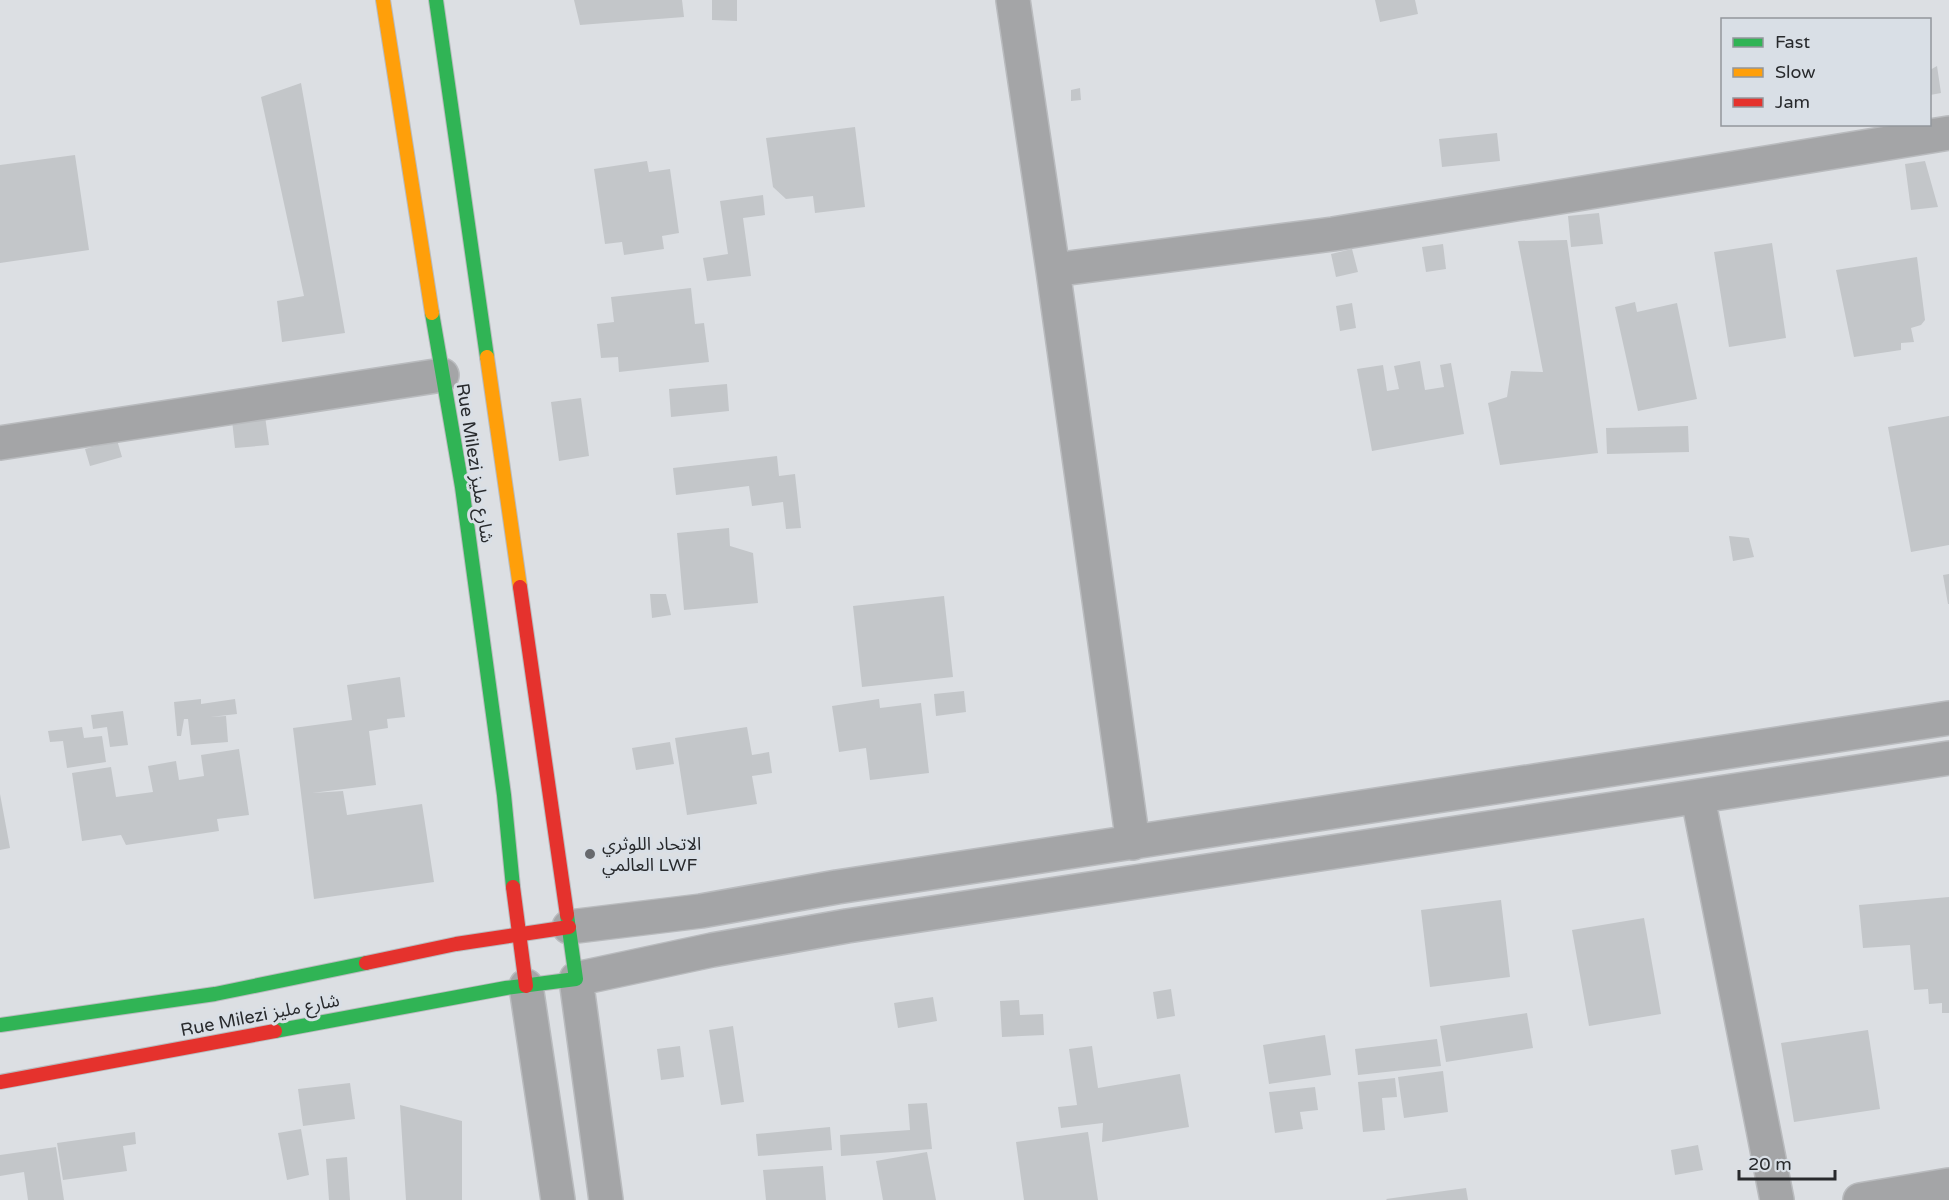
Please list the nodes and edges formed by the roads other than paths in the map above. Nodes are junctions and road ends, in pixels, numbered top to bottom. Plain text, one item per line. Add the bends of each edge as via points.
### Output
1 (383, 0) edge
2 (436, 0) edge
3 (1013, 0) edge
4 (1949, 133) edge
5 (1053, 270) junction
6 (442, 375) junction
7 (0, 443) edge
8 (1949, 718) edge
9 (1949, 758) edge
10 (1698, 798) junction
11 (1133, 843) junction
12 (569, 927) junction
13 (518, 934) junction
14 (576, 979) junction
15 (526, 986) junction
16 (0, 1025) edge
17 (0, 1082) edge
18 (1949, 1185) edge
19 (558, 1200) edge
20 (606, 1200) edge
21 (1777, 1200) edge
22 (1860, 1200) edge

1 - 6 street, Rue Milezi شارع مليز
2 - 12 street, Rue Milezi شارع مليز
3 - 5 street
4 - 5 street via 1333,234
5 - 11 street
6 - 7 street
6 - 13 street, Rue Milezi شارع مليز via 465,510 504,795
8 - 11 street
9 - 10 street
10 - 14 street via 847,926
10 - 21 street
11 - 12 street via 701,911
12 - 13 street, Rue Milezi شارع مليز
12 - 14 street, Rue Milezi شارع مليز
13 - 15 street, Rue Milezi شارع مليز
13 - 16 street, Rue Milezi شارع مليز via 215,994
14 - 15 street, Rue Milezi شارع مليز
14 - 20 street
15 - 17 street, Rue Milezi شارع مليز
15 - 19 street
18 - 22 street

